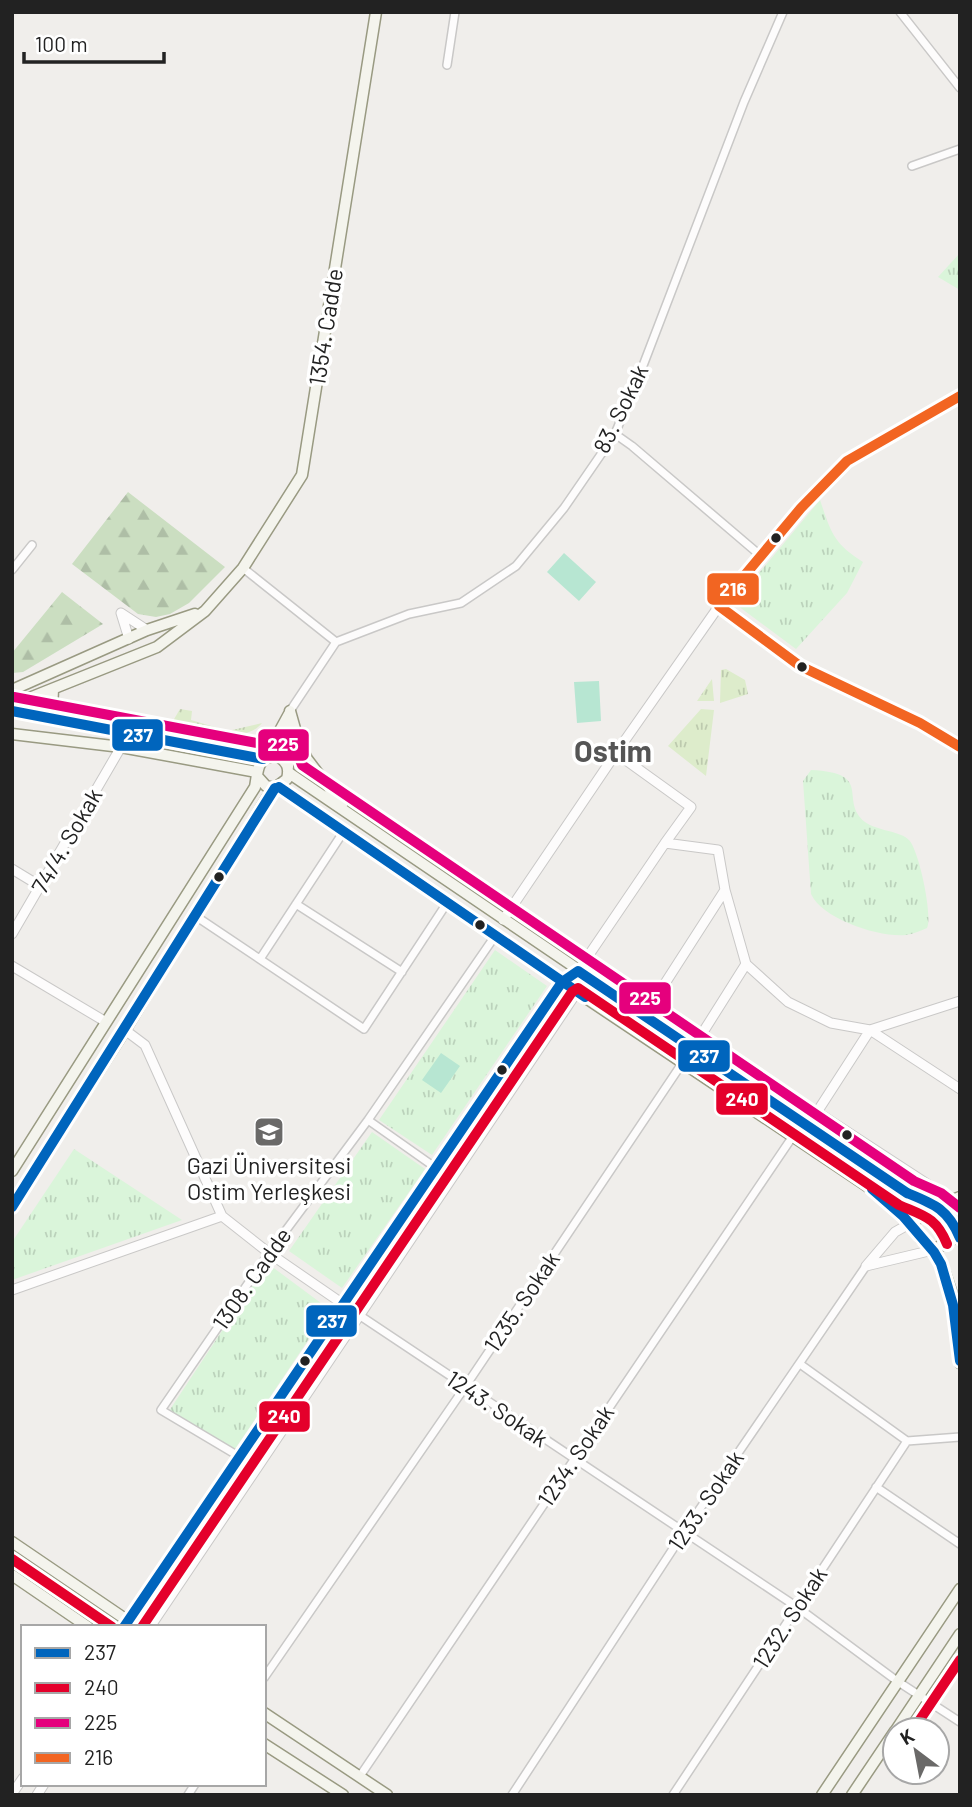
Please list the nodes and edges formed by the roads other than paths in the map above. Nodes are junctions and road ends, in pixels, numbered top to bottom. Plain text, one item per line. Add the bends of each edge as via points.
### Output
1 (376, 12) edge
2 (455, 12) edge
3 (783, 12) edge
4 (912, 12) edge
5 (902, 15) edge
6 (447, 65) dead end
7 (960, 88) edge
8 (960, 149) edge
9 (912, 166) dead end
10 (960, 396) edge
11 (615, 434) junction
12 (32, 545) dead end
13 (761, 556) junction
14 (243, 568) junction
15 (12, 570) edge
16 (719, 607) junction
17 (205, 611) junction
18 (147, 630) junction
19 (129, 639) junction
20 (336, 642) junction
21 (157, 647) junction
22 (139, 655) junction
23 (12, 690) edge
24 (53, 690) junction
25 (12, 705) edge
26 (12, 711) edge
27 (290, 711) junction
28 (60, 718) junction
29 (12, 734) edge
30 (121, 747) junction
31 (960, 747) edge
32 (616, 754) junction
33 (264, 758) junction
34 (289, 770) junction
35 (257, 774) junction
36 (277, 787) junction
37 (350, 815) junction
38 (344, 831) junction
39 (665, 843) junction
40 (12, 869) edge
41 (40, 886) junction
42 (725, 890) junction
43 (447, 903) junction
44 (296, 904) junction
45 (194, 914) junction
46 (503, 920) junction
47 (12, 934) edge
48 (495, 936) junction
49 (260, 959) junction
50 (746, 964) junction
51 (12, 966) edge
52 (578, 971) junction
53 (402, 972) junction
54 (562, 982) junction
55 (577, 992) junction
56 (960, 1001) edge
57 (644, 1016) junction
58 (106, 1022) junction
59 (125, 1030) junction
60 (870, 1030) junction
61 (693, 1048) junction
62 (683, 1062) junction
63 (960, 1089) edge
64 (817, 1112) junction
65 (368, 1120) junction
66 (808, 1126) junction
67 (793, 1136) junction
68 (436, 1168) junction
69 (12, 1171) edge
70 (960, 1197) edge
71 (938, 1206) junction
72 (12, 1207) edge
73 (222, 1216) junction
74 (911, 1223) junction
75 (959, 1237) edge
76 (933, 1250) junction
77 (269, 1253) junction
78 (866, 1266) junction
79 (12, 1290) edge
80 (344, 1304) junction
81 (359, 1315) junction
82 (960, 1363) edge
83 (800, 1364) junction
84 (465, 1387) junction
85 (960, 1437) edge
86 (906, 1441) junction
87 (240, 1457) junction
88 (574, 1460) junction
89 (876, 1488) junction
90 (684, 1532) junction
91 (12, 1542) edge
92 (960, 1544) edge
93 (12, 1575) edge
94 (960, 1589) edge
95 (797, 1607) junction
96 (85, 1625) edge
97 (130, 1625) edge
98 (151, 1625) edge
99 (960, 1634) edge
100 (266, 1675) edge
101 (897, 1681) junction
102 (919, 1695) junction
103 (266, 1714) edge
104 (905, 1716) edge
105 (960, 1722) edge
106 (266, 1745) edge
107 (881, 1751) edge
108 (360, 1776) junction
109 (343, 1795) edge
110 (387, 1795) edge
111 (512, 1795) edge
112 (673, 1795) edge
113 (822, 1795) edge
114 (852, 1795) edge

1 - 14 main road, 1354. Cadde via 302,475
2 - 6 street
3 - 11 street, 83. Sokak
4 - 5 street
5 - 7 street
8 - 9 street
10 - 13 street via 847,461
11 - 13 street
11 - 20 street, 83. Sokak via 564,508 516,566 461,603 409,614
12 - 15 street
13 - 16 street
14 - 17 main road, 1354. Cadde
14 - 20 street
16 - 31 street via 800,666
16 - 32 street
17 - 18 main road
17 - 21 main road, 1354. Cadde
18 - 19 main road
18 - 19 street via 121,613
18 - 21 main road
19 - 22 main road
19 - 23 main road
20 - 27 street
21 - 22 main road, 1354. Cadde
22 - 24 main road, 1354. Cadde
24 - 25 main road, 1354. Cadde
24 - 28 main road via 52,709
26 - 28 main road
27 - 33 main road
27 - 34 main road
27 - 37 main road via 307,759
28 - 33 main road
29 - 30 main road
30 - 35 main road
30 - 41 street, 74/4. Sokak
32 - 39 street via 691,807
32 - 46 street
33 - 34 main road via 282,758
33 - 35 main road
34 - 36 main road
34 - 37 main road
35 - 36 main road via 262,784
35 - 58 main road via 255,787
36 - 38 main road
36 - 45 main road
37 - 46 main road
38 - 43 main road
38 - 44 street
39 - 42 street via 718,850
39 - 52 street
40 - 41 street
41 - 47 street, 74/4. Sokak
42 - 50 street
42 - 57 street
43 - 48 main road
43 - 53 street
44 - 49 street
44 - 53 street
45 - 49 street
45 - 59 main road
46 - 52 main road
48 - 54 main road
48 - 65 street, 1308. Cadde
49 - 53 street via 364,1029
50 - 60 street via 788,1002 831,1023
50 - 61 street
51 - 58 street
52 - 54 street
52 - 55 street
52 - 57 main road
54 - 55 main road
54 - 68 street
55 - 62 main road
55 - 81 street
56 - 60 street
57 - 61 main road
58 - 59 main road
58 - 69 main road
59 - 72 main road
59 - 73 street via 145,1045
60 - 63 street
60 - 64 street
61 - 66 main road
62 - 67 main road
62 - 84 street, 1235. Sokak
64 - 66 street
64 - 71 street via 929,1185
65 - 68 street
65 - 77 street, 1308. Cadde
66 - 71 main road via 907,1193
67 - 74 main road via 885,1198
67 - 88 street, 1234. Sokak
68 - 80 street
70 - 71 main road
71 - 74 main road
71 - 75 main road via 953,1220
73 - 77 street, 1243. Sokak
73 - 79 street
74 - 76 main road
74 - 78 street via 895,1232
75 - 76 main road
76 - 78 street
76 - 82 main road via 951,1291
77 - 80 street, 1243. Sokak
77 - 87 street, 1308. Cadde via 161,1410
78 - 83 street, 1233. Sokak
80 - 81 street, 1243. Sokak
80 - 87 street
81 - 84 street, 1243. Sokak
81 - 98 street
83 - 86 street
83 - 90 street, 1233. Sokak
84 - 88 street, 1243. Sokak
84 - 100 street, 1235. Sokak
85 - 86 street
86 - 89 street, 1232. Sokak
87 - 97 street
88 - 90 street, 1243. Sokak
88 - 108 street, 1234. Sokak
89 - 92 street
89 - 95 street, 1232. Sokak
90 - 95 street, 1243. Sokak
90 - 111 street, 1233. Sokak
91 - 97 main road
93 - 96 main road
94 - 101 main road
95 - 101 street, 1243. Sokak
95 - 112 street, 1232. Sokak
99 - 102 main road
101 - 102 street, 1243. Sokak
101 - 113 main road
102 - 104 main road
102 - 105 street, 1243. Sokak
103 - 108 main road
106 - 109 main road
107 - 114 main road
108 - 110 main road

